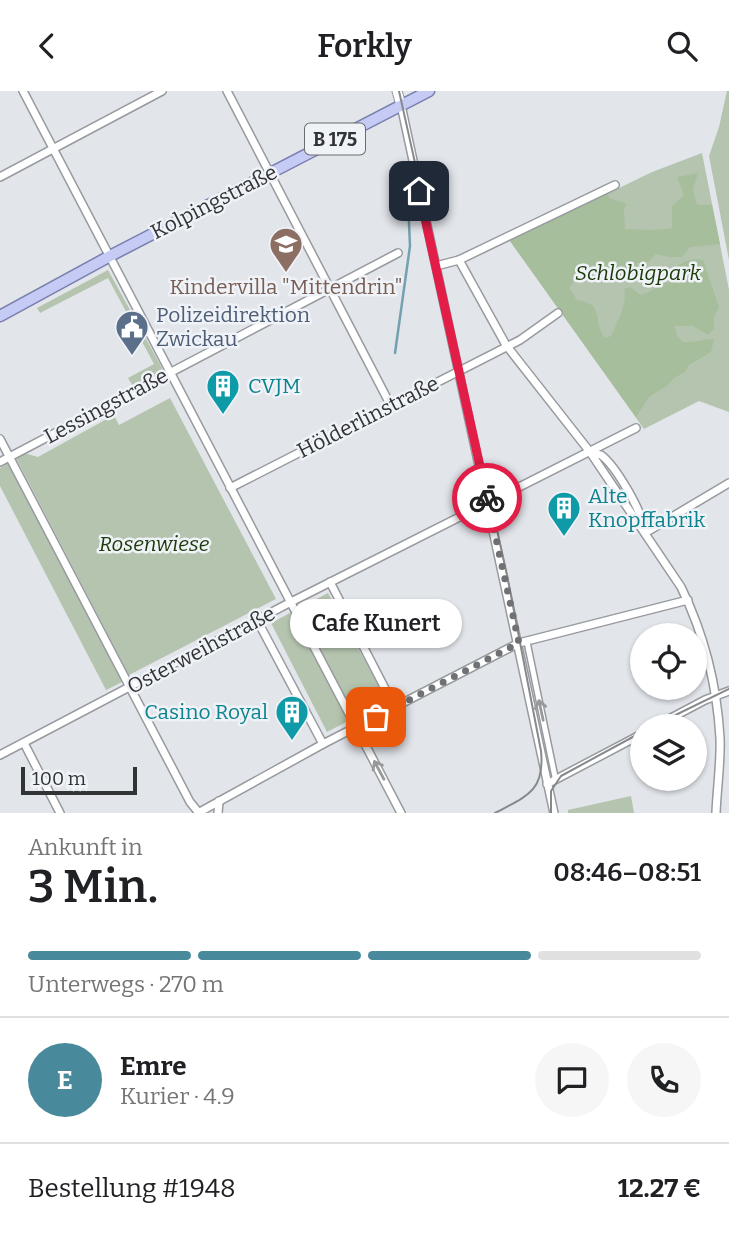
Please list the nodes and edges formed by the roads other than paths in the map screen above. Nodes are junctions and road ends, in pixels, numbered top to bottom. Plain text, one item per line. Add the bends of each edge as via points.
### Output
1 (23, 91) edge
2 (162, 91) edge
3 (227, 91) edge
4 (397, 91) edge
5 (429, 91) edge
6 (401, 105) junction
7 (53, 148) junction
8 (270, 173) junction
9 (0, 177) edge
10 (615, 185) dead end
11 (398, 253) dead end
12 (110, 255) junction
13 (459, 260) junction
14 (436, 266) junction
15 (330, 288) junction
16 (558, 313) dead end
17 (0, 316) edge
18 (506, 345) junction
19 (459, 370) junction
20 (172, 372) junction
21 (390, 406) junction
22 (636, 428) dead end
23 (0, 439) edge
24 (590, 452) junction
25 (9, 457) junction
26 (0, 462) edge
27 (729, 483) edge
28 (230, 488) junction
29 (488, 504) junction
30 (645, 533) junction
31 (330, 582) junction
32 (688, 600) junction
33 (291, 602) junction
34 (257, 621) junction
35 (523, 643) junction
36 (131, 687) junction
37 (729, 691) edge
38 (716, 695) junction
39 (395, 708) junction
40 (679, 714) edge
41 (357, 727) junction
42 (630, 740) edge
43 (23, 743) junction
44 (323, 744) junction
45 (0, 755) edge
46 (555, 777) dead end
47 (547, 783) junction
48 (219, 801) junction
49 (60, 813) edge
50 (198, 813) edge
51 (218, 813) edge
52 (401, 813) edge
53 (554, 813) edge
54 (716, 813) edge

1 - 7 street
2 - 7 street
3 - 8 street
4 - 6 street
5 - 6 main road, Kolpingstraße / B 175
6 - 8 main road, Kolpingstraße / B 175
6 - 14 street
7 - 9 street
7 - 12 street
8 - 12 main road, Kolpingstraße / B 175
8 - 15 street
10 - 13 street
11 - 15 street, Lessingstraße
12 - 17 main road, Kolpingstraße / B 175
12 - 20 street
13 - 14 street
13 - 18 street
14 - 19 street
15 - 20 street, Lessingstraße
15 - 21 street
16 - 18 street, Hölderlinstraße
18 - 19 street, Hölderlinstraße
18 - 24 street
19 - 21 street, Hölderlinstraße
19 - 29 street
20 - 25 street, Lessingstraße
20 - 28 street
21 - 28 street, Hölderlinstraße
22 - 24 street, Osterweihstraße
23 - 25 street
24 - 29 street, Osterweihstraße
24 - 30 street
25 - 26 street, Lessingstraße
25 - 36 street
27 - 30 street
28 - 33 street
29 - 31 street, Osterweihstraße
29 - 35 street
30 - 32 street
31 - 33 street, Osterweihstraße
31 - 39 street
32 - 35 street
32 - 38 street
33 - 34 street, Osterweihstraße
33 - 41 street
34 - 36 street, Osterweihstraße
34 - 44 street
35 - 39 street
46 -> 35 street
35 - 47 street via 527,693
36 - 43 street, Osterweihstraße
36 - 50 street
37 - 38 street
38 - 40 street
38 - 54 street via 720,740
39 - 41 street
41 - 44 street
52 -> 41 street
42 - 47 street
43 - 45 street, Osterweihstraße
43 - 49 street
44 - 48 street
47 - 53 street
48 - 50 street
48 - 51 street

